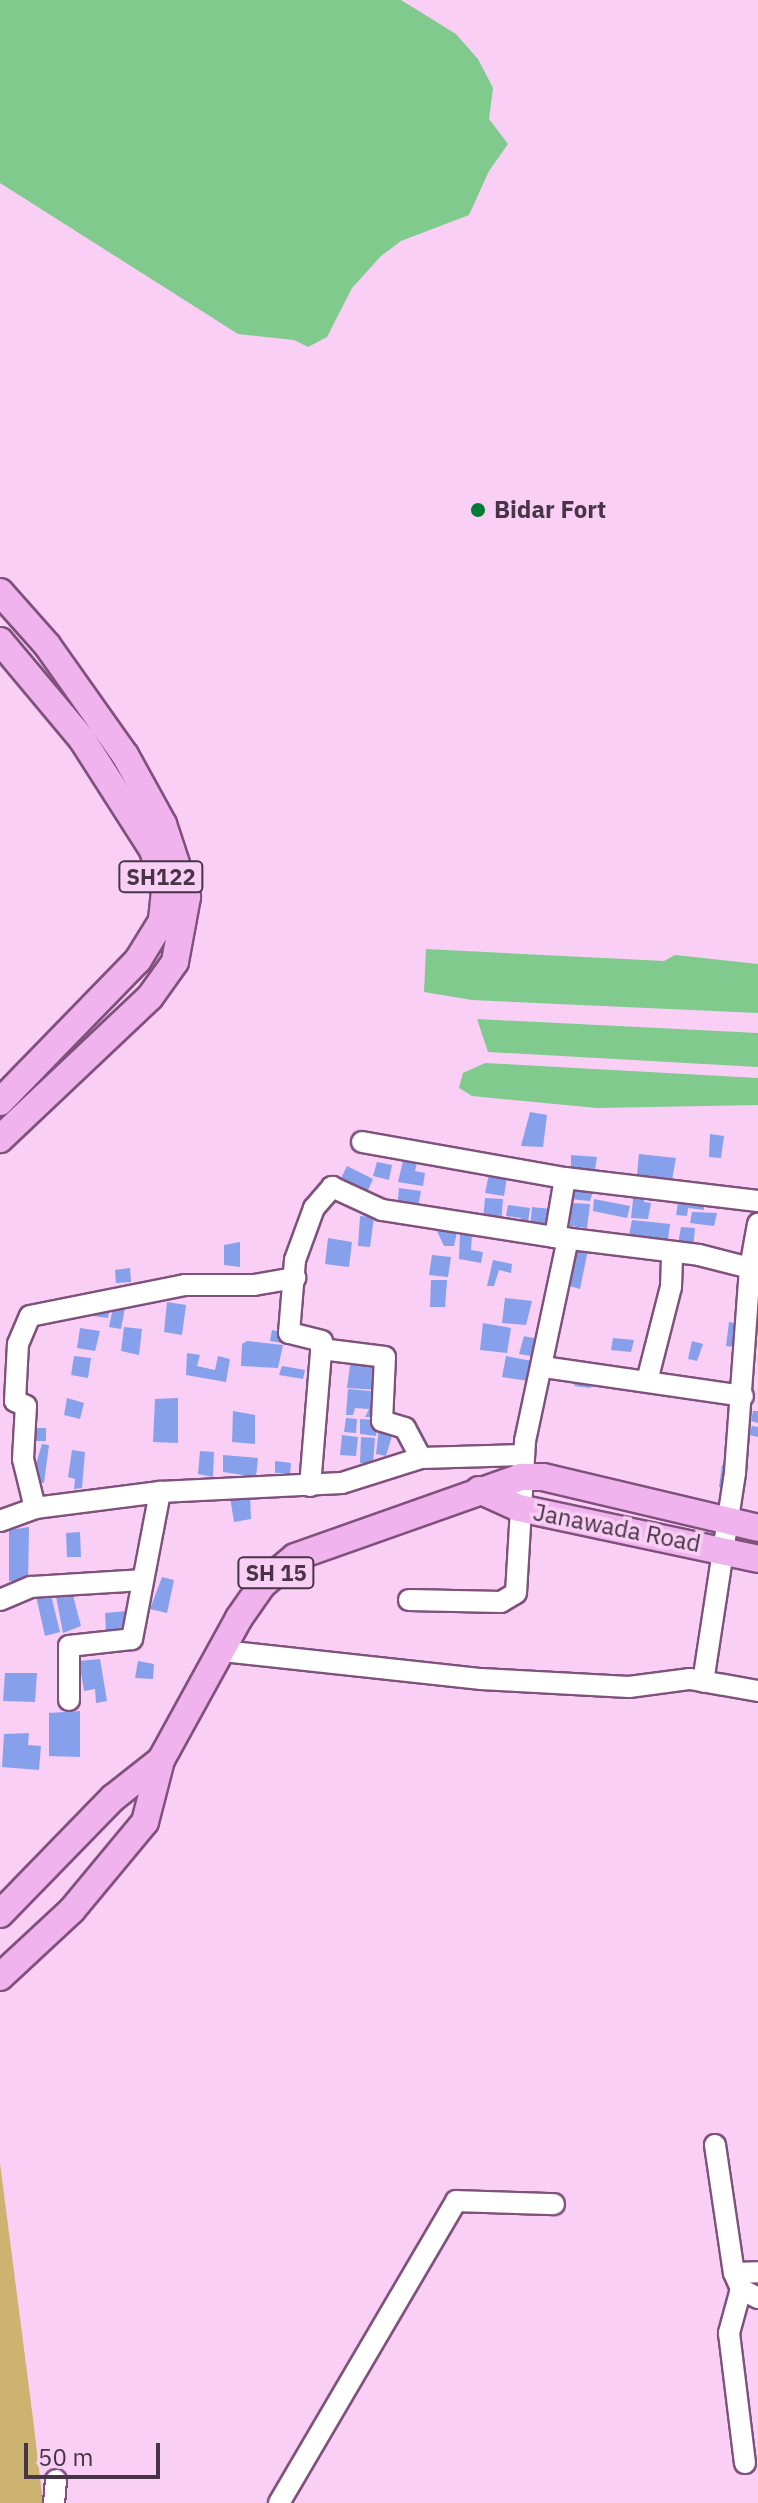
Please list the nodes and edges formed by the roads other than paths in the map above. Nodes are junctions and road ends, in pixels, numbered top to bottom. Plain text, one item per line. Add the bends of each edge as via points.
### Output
1 (0, 592) edge
2 (0, 641) edge
3 (125, 755) junction
4 (102, 770) junction
5 (0, 1102) edge
6 (0, 1139) edge
7 (362, 1142) dead end
8 (565, 1178) junction
9 (758, 1201) edge
10 (758, 1224) edge
11 (562, 1238) junction
12 (672, 1252) junction
13 (750, 1268) junction
14 (295, 1278) junction
15 (753, 1338) edge
16 (321, 1349) junction
17 (544, 1367) junction
18 (647, 1381) junction
19 (743, 1396) junction
20 (421, 1458) junction
21 (522, 1466) junction
22 (310, 1486) junction
23 (479, 1490) junction
24 (160, 1492) junction
25 (35, 1508) junction
26 (519, 1508) junction
27 (728, 1520) junction
28 (0, 1521) edge
29 (758, 1528) edge
30 (723, 1549) junction
31 (758, 1559) edge
32 (142, 1580) junction
33 (0, 1600) edge
34 (409, 1600) dead end
35 (223, 1651) junction
36 (703, 1682) junction
37 (758, 1691) edge
38 (69, 1700) dead end
39 (161, 1760) junction
40 (0, 1914) edge
41 (0, 1977) edge
42 (715, 2145) dead end
43 (554, 2204) dead end
44 (758, 2272) edge
45 (744, 2287) edge
46 (745, 2463) dead end
47 (56, 2480) dead end
48 (54, 2503) edge
49 (279, 2503) edge

1 - 3 main road via 47,645
2 - 4 main road, SH122
3 - 4 main road
3 - 6 main road via 163,824 187,897 175,962 150,997
4 - 5 main road, SH122 via 153,850 165,891 162,921 138,960
7 - 8 street
8 - 9 street
8 - 11 street
10 - 13 street
11 - 12 street
11 - 14 street via 382,1210 332,1187 314,1208 295,1260
11 - 17 street
12 - 13 street
12 - 18 street via 671,1287
13 - 15 street
14 - 16 street via 289,1333 322,1341
14 - 25 street via 254,1285 185,1285 30,1316 18,1344 15,1401 26,1406 23,1459
15 - 19 street
16 - 20 street via 385,1357 382,1421 405,1428
16 - 22 street
17 - 18 street
17 - 21 street
18 - 19 street
19 - 27 street
20 - 21 street
20 - 22 street via 342,1483
21 - 23 main road, Janawada Road / SH 15
21 - 26 street
21 - 27 main road, Janawada Road / SH 15 via 543,1477
22 - 24 street
23 - 26 main road, Janawada Road
23 - 35 main road, Janawada Road / SH 15 via 295,1557 262,1585
24 - 25 street
24 - 32 street
25 - 28 street
26 - 30 main road, Janawada Road
26 - 34 street via 512,1599
27 - 29 main road, Janawada Road / SH 15
27 - 30 street
30 - 31 main road, Janawada Road
30 - 36 street
32 - 33 street via 31,1587
32 - 38 street via 128,1643 69,1646
35 - 36 street via 496,1680 629,1687
35 - 39 main road, Janawada Road / SH 15
36 - 37 street
39 - 40 main road, Janawada Road / SH 15 via 113,1798
39 - 41 main road, Janawada Road / SH 15 via 145,1822 72,1910
42 - 45 street
43 - 49 street via 456,2201
44 - 45 street
45 - 46 street via 729,2333
47 - 48 street

